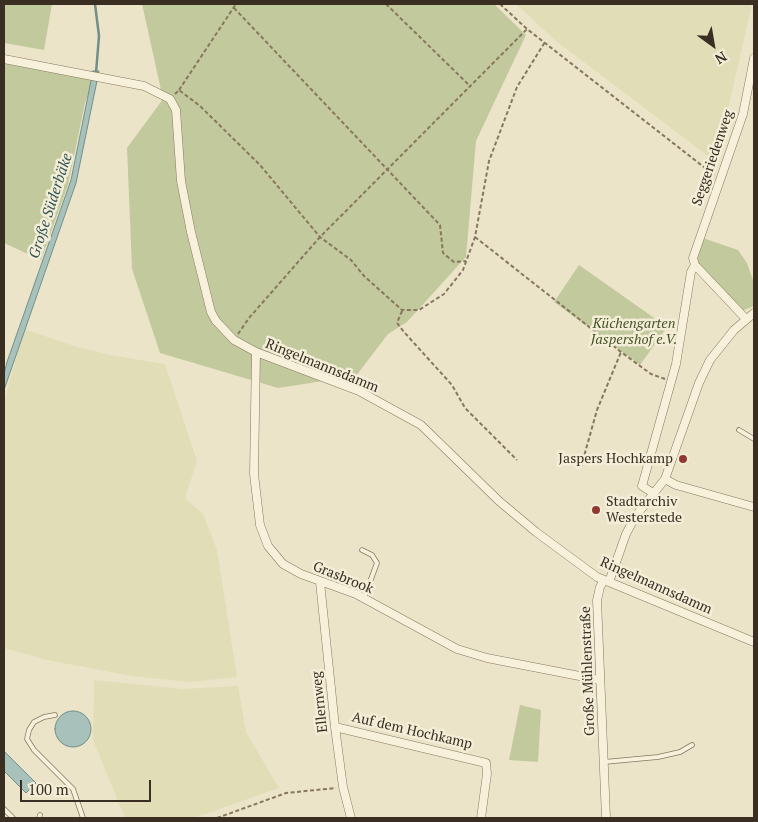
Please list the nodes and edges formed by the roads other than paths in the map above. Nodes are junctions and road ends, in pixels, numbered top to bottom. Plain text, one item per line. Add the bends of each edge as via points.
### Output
1 (754, 58) edge
2 (4, 59) edge
3 (695, 265) junction
4 (754, 313) edge
5 (746, 319) junction
6 (256, 352) junction
7 (738, 430) dead end
8 (754, 439) edge
9 (665, 479) junction
10 (653, 493) junction
11 (753, 504) edge
12 (362, 550) dead end
13 (607, 581) junction
14 (320, 582) junction
15 (364, 598) junction
16 (754, 642) edge
17 (600, 680) junction
18 (55, 715) dead end
19 (335, 727) junction
20 (692, 745) dead end
21 (604, 762) junction
22 (4, 809) edge
23 (13, 818) edge
24 (83, 818) edge
25 (351, 818) edge
26 (481, 818) edge
27 (606, 818) edge

1 - 3 street, Seggeriedenweg via 743,114 693,258
2 - 6 street, Ringelmannsdamm via 144,86 170,99 176,110 181,181 211,312 234,340
3 - 5 street
3 - 10 street, Seggeriedenweg via 672,382 642,486
4 - 5 street
5 - 9 street via 724,341 698,383
6 - 13 street, Ringelmannsdamm via 358,391 421,425 498,502
6 - 14 street, Grasbrook via 254,474 260,525 268,546 283,564
7 - 8 lane
9 - 10 street, Große Mühlenstraße
9 - 11 street via 676,485
10 - 13 street, Große Mühlenstraße via 626,534
12 - 15 lane via 376,558 377,564
13 - 16 street, Ringelmannsdamm
13 - 17 street, Große Mühlenstraße via 600,587 597,600
14 - 15 street, Grasbrook
14 - 19 street, Ellernweg
15 - 17 street, Grasbrook via 458,649 487,658
17 - 21 street, Große Mühlenstraße
18 - 24 lane via 34,722 27,739 73,789
19 - 25 street, Ellernweg via 343,788
19 - 26 street, Auf dem Hochkamp via 486,763
20 - 21 lane via 680,752 658,757
21 - 27 street, Große Mühlenstraße
22 - 23 lane

